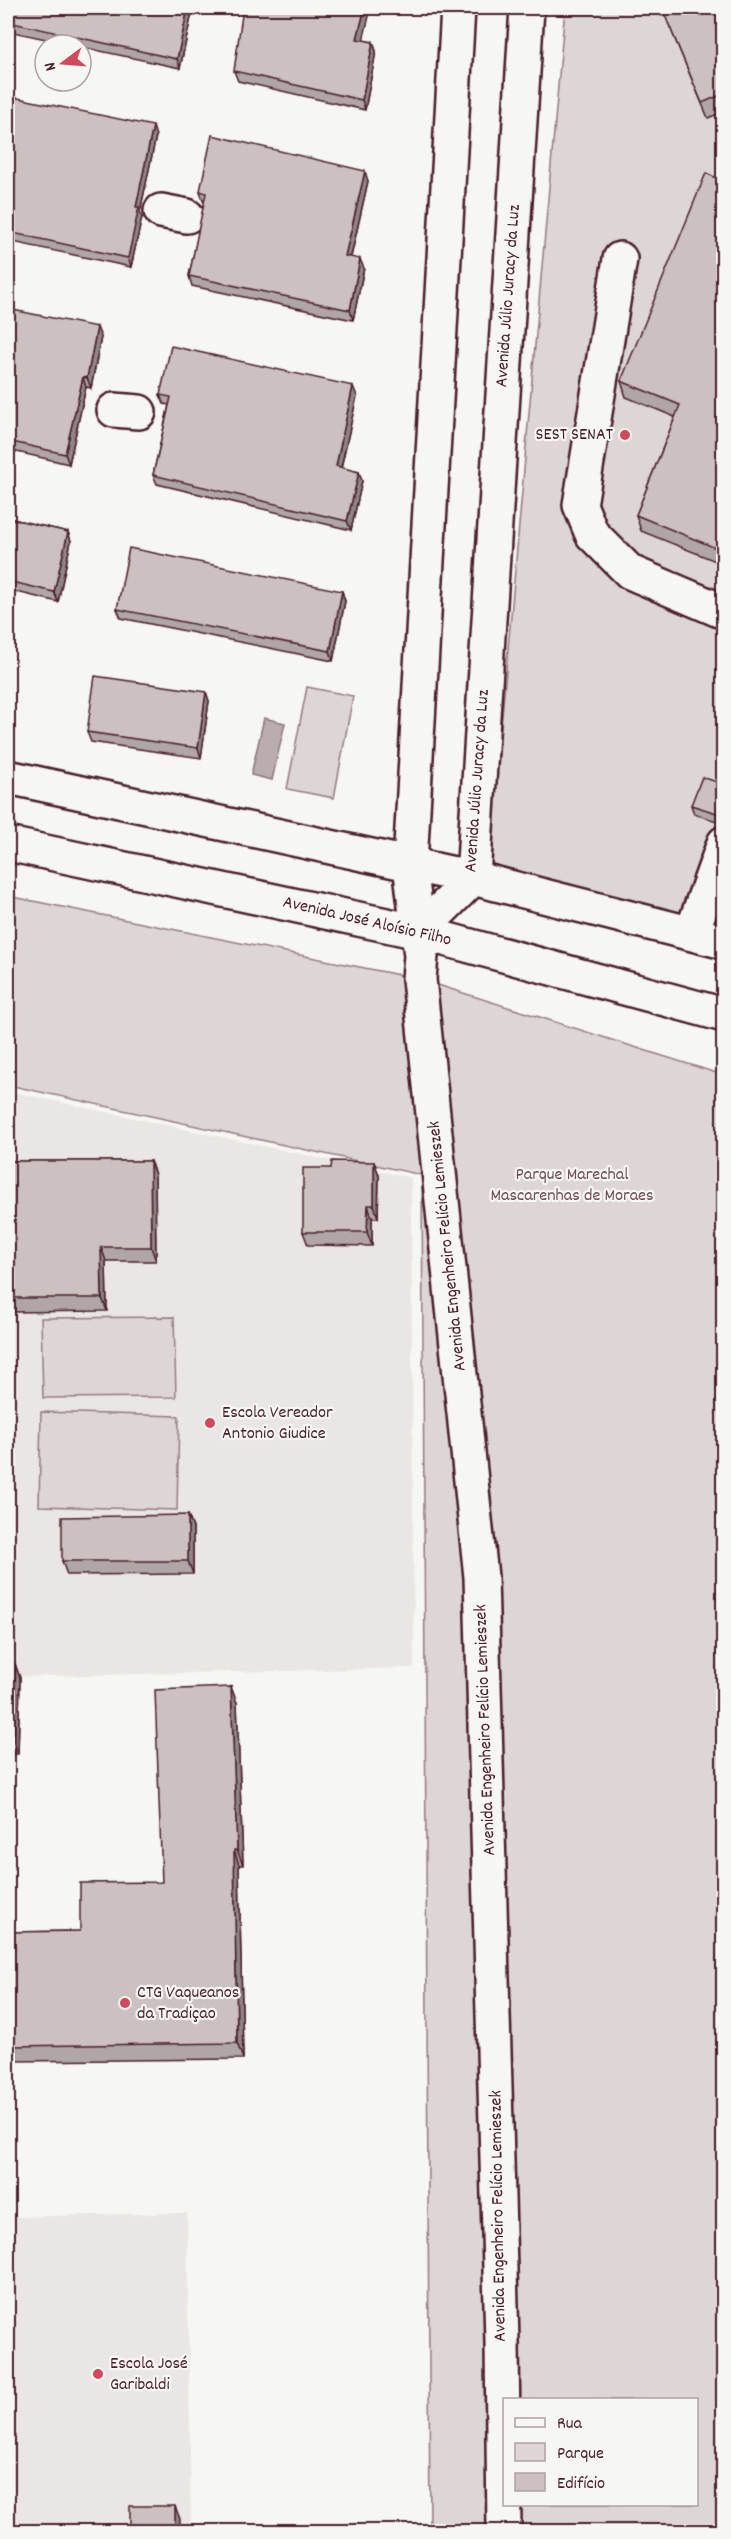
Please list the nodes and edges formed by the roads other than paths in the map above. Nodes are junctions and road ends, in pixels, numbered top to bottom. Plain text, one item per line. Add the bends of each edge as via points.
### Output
1 (458, 8) edge
2 (527, 8) edge
3 (620, 259) dead end
4 (723, 612) edge
5 (8, 777) edge
6 (723, 843) edge
7 (8, 844) edge
8 (410, 864) junction
9 (473, 878) junction
10 (418, 932) junction
11 (692, 932) junction
12 (723, 942) edge
13 (723, 1015) edge
14 (503, 2437) edge
15 (504, 2506) edge
16 (504, 2532) edge

1 - 8 street
2 - 9 street, Avenida Júlio Juracy da Luz
3 - 4 street via 580,505 592,534 630,572
5 - 8 street
6 - 11 street
7 - 10 street, Avenida José Aloísio Filho
8 - 9 street
8 - 10 street
9 - 10 street, Avenida Júlio Juracy da Luz
9 - 11 street
10 - 13 street, Avenida José Aloísio Filho
10 - 14 street, Avenida Engenheiro Felício Lemieszek via 419,979 481,1577
11 - 12 street
15 - 16 street, Avenida Engenheiro Felício Lemieszek

